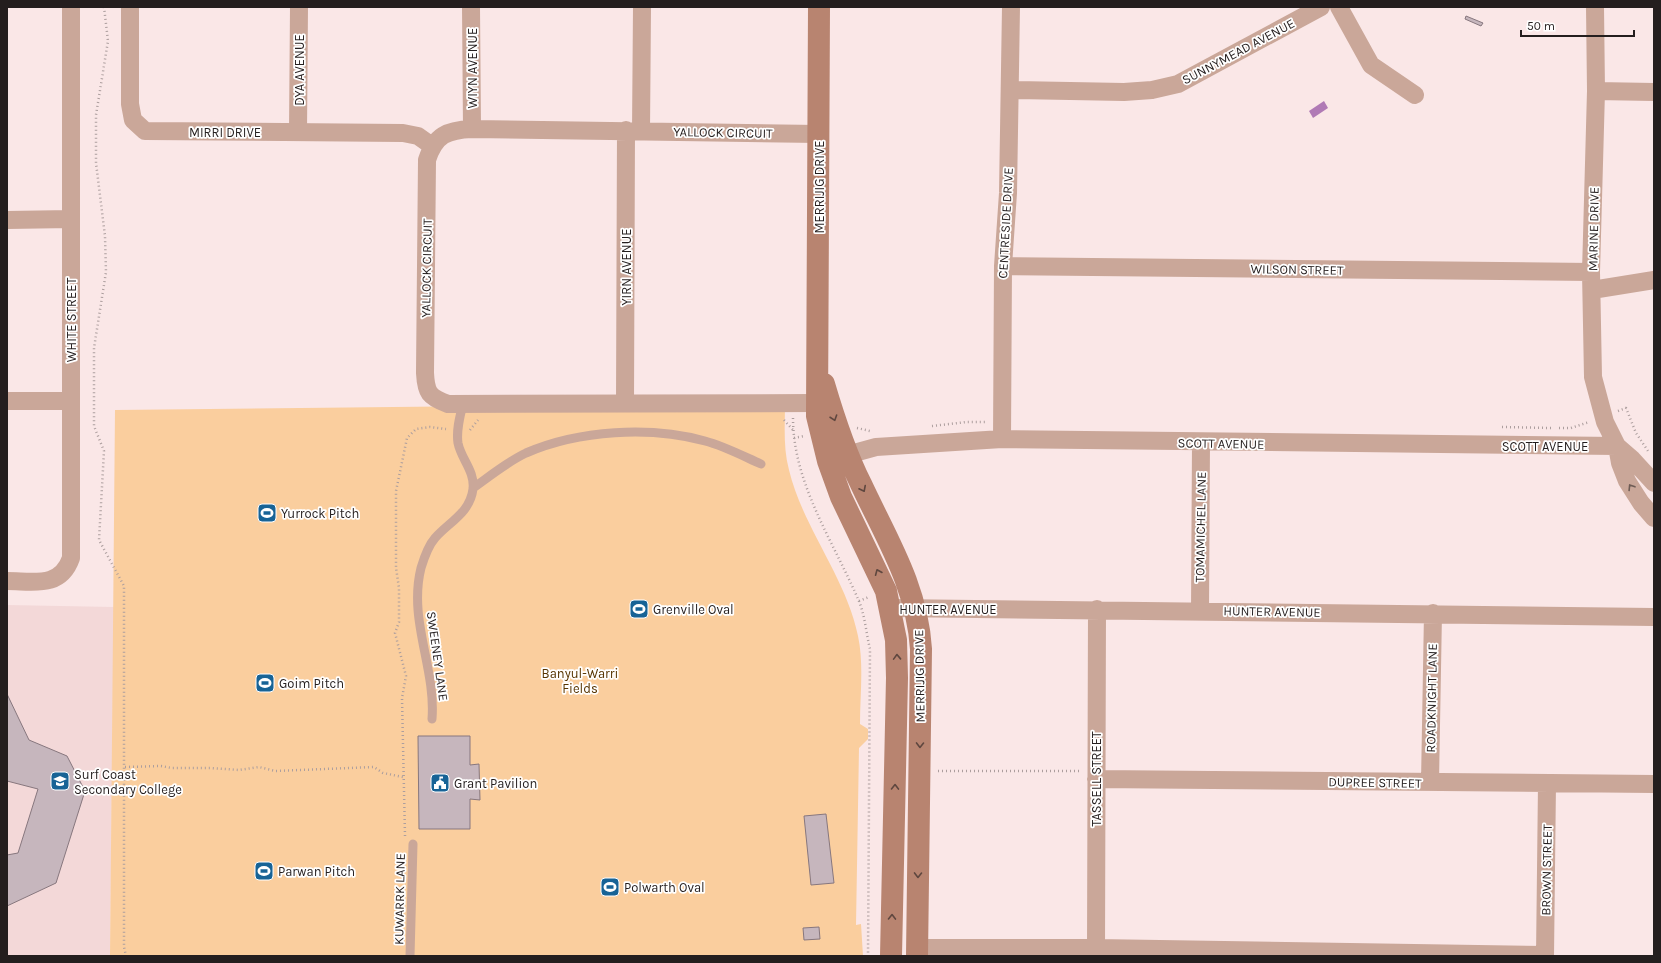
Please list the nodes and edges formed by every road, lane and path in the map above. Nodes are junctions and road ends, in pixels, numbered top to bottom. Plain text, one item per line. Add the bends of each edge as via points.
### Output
1 (71, 7) edge
2 (104, 7) edge
3 (130, 7) edge
4 (299, 7) edge
5 (471, 7) edge
6 (642, 7) edge
7 (819, 7) edge
8 (1011, 7) edge
9 (1321, 7) edge
10 (1339, 7) edge
11 (1595, 7) edge
12 (1010, 90) junction
13 (1596, 91) junction
14 (1654, 92) edge
15 (1415, 95) dead end
16 (472, 129) junction
17 (634, 131) junction
18 (298, 132) junction
19 (819, 134) junction
20 (432, 146) junction
21 (71, 219) junction
22 (7, 220) edge
23 (1003, 266) junction
24 (1591, 272) junction
25 (1654, 280) edge
26 (1592, 290) junction
27 (818, 367) junction
28 (7, 401) edge
29 (70, 401) junction
30 (625, 403) junction
31 (793, 403) junction
32 (816, 403) junction
33 (463, 404) junction
34 (781, 418) dead end
35 (480, 419) dead end
36 (793, 430) junction
37 (458, 431) junction
38 (1002, 439) junction
39 (1201, 443) junction
40 (1617, 446) junction
41 (838, 457) junction
42 (761, 464) dead end
43 (1654, 484) edge
44 (473, 488) junction
45 (1654, 518) edge
46 (7, 581) edge
47 (891, 608) junction
48 (916, 608) junction
49 (1098, 609) junction
50 (1200, 611) junction
51 (1433, 613) junction
52 (1654, 617) edge
53 (432, 719) dead end
54 (125, 766) junction
55 (938, 771) dead end
56 (1096, 775) junction
57 (403, 778) junction
58 (1430, 782) junction
59 (1547, 783) junction
60 (1654, 784) edge
61 (409, 842) joint
62 (1096, 948) junction
63 (917, 952) edge
64 (1545, 955) edge
65 (126, 956) edge
66 (410, 956) edge
67 (868, 956) edge
68 (891, 956) edge

1 - 21 street, WHITE STREET
2 - 54 path via 108,41 96,115 96,163 105,236 106,272 94,348 94,426 104,451 99,540 124,586
3 - 18 street, MIRRI DRIVE via 130,104 133,120 145,131
4 - 18 street, DYA AVENUE
5 - 16 street, WIYN AVENUE
6 - 17 street, YIRN AVENUE
7 - 19 street, MERRIJIG DRIVE
8 - 12 street, CENTRESIDE DRIVE
9 - 12 street, SUNNYMEAD AVENUE via 1178,84 1138,91
10 - 15 street via 1371,65
11 - 13 street, MARINE DRIVE
12 - 23 street, CENTRESIDE DRIVE via 1008,193
13 - 14 street
13 - 24 street, MARINE DRIVE
16 - 17 street, YALLOCK CIRCUIT
16 - 20 street, YALLOCK CIRCUIT via 444,134
17 - 19 street, YALLOCK CIRCUIT
17 - 30 street, YIRN AVENUE
18 - 20 street, MIRRI DRIVE via 403,133 418,136
19 - 27 street, MERRIJIG DRIVE
20 - 33 street, YALLOCK CIRCUIT via 427,160 426,387 433,398 448,404
21 - 22 street
21 - 29 street, WHITE STREET
23 - 24 street, WILSON STREET
23 - 38 street, CENTRESIDE DRIVE
24 - 26 street, MARINE DRIVE
25 - 26 street
26 - 40 street, MARINE DRIVE via 1593,377 1605,422
27 - 32 street, MERRIJIG DRIVE
27 -> 41 street, MERRIJIG DRIVE
28 - 29 street
29 - 46 street, WHITE STREET via 71,558 67,568 53,580
30 - 31 street, YALLOCK CIRCUIT
30 - 33 street, YALLOCK CIRCUIT
31 - 32 street, YALLOCK CIRCUIT
31 - 36 path
32 - 41 street, MERRIJIG DRIVE via 819,428
33 - 37 lane, SWEENEY LANE
34 - 36 path via 788,422
35 - 37 path via 467,433
36 - 67 path via 799,465 818,515 859,601 870,649
37 - 44 lane, SWEENEY LANE via 458,442 469,465
37 - 57 path via 430,427 416,429 407,438 396,491 399,622 395,633 406,676 402,698
38 - 39 street, SCOTT AVENUE
38 - 41 street, SCOTT AVENUE via 876,447
39 - 40 street, SCOTT AVENUE
39 - 50 street, TOMAMICHEL LANE
40 - 43 street, MARINE DRIVE
45 -> 40 street, MARINE DRIVE via 1627,481
47 -> 41 street, MERRIJIG DRIVE via 886,591 841,497
41 -> 48 street, MERRIJIG DRIVE via 860,484 895,553
42 - 44 lane via 705,441 682,436 628,432 591,435 544,446 513,460
44 - 53 lane, SWEENEY LANE via 469,504 460,516 434,539 421,569 417,597 418,616 432,682
47 - 48 street, HUNTER AVENUE
68 -> 47 street, MERRIJIG DRIVE via 897,678 896,640
48 - 49 street, HUNTER AVENUE
48 -> 63 street, MERRIJIG DRIVE via 921,649
49 - 50 street, HUNTER AVENUE
49 - 56 street, TASSELL STREET
50 - 51 street, HUNTER AVENUE
51 - 52 street, HUNTER AVENUE
51 - 58 street, ROADKNIGHT LANE
54 - 57 path via 239,770 260,767 276,771 374,767 383,773
54 - 65 path
55 - 56 path
56 - 58 street, DUPREE STREET
56 - 62 street, TASSELL STREET
57 - 61 path
58 - 59 street, DUPREE STREET
59 - 60 street, DUPREE STREET
59 - 64 street, BROWN STREET
61 - 66 lane, KUWARRK LANE
62 - 63 street
62 - 64 street

